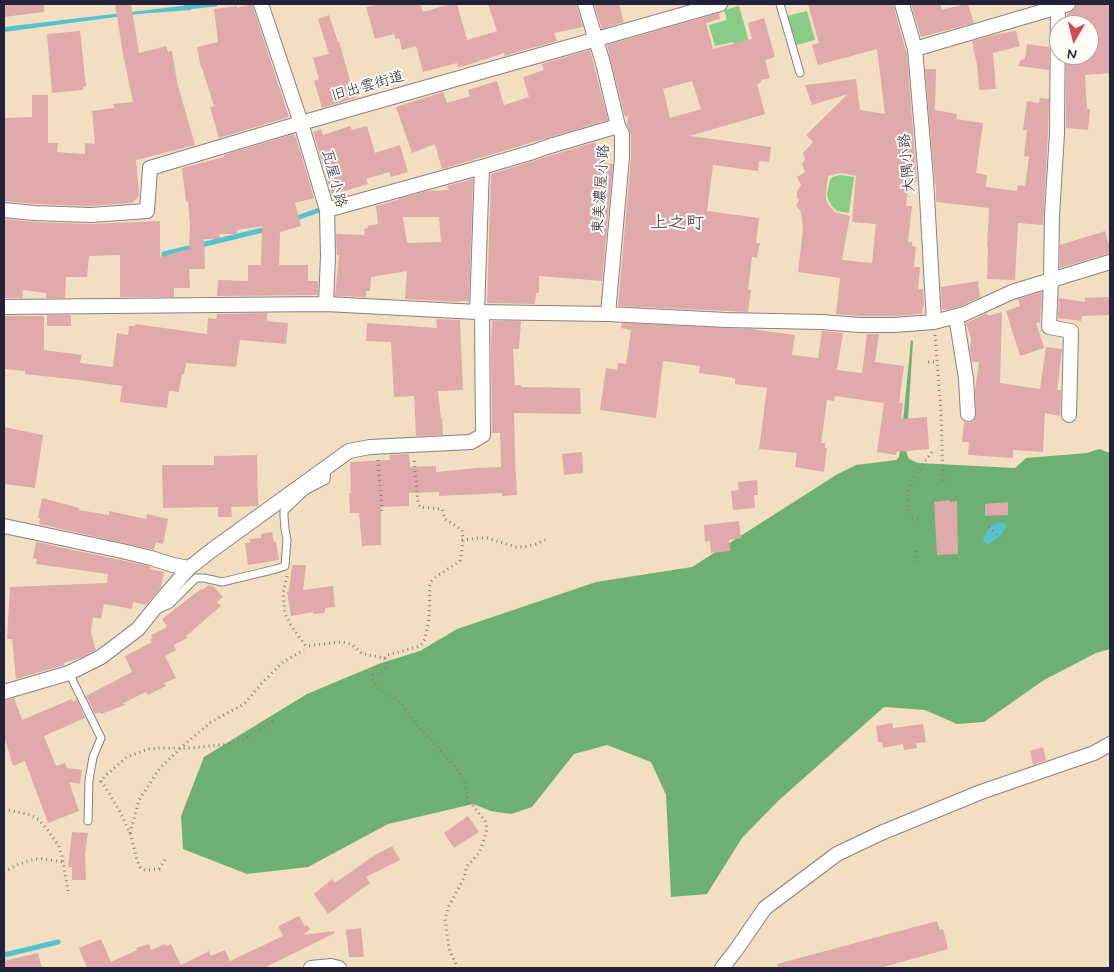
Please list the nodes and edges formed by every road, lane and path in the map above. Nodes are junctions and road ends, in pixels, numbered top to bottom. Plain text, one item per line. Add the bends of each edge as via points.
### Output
1 (261, 4) edge
2 (585, 4) edge
3 (720, 4) edge
4 (780, 4) edge
5 (902, 4) edge
6 (1063, 5) edge
7 (595, 40) junction
8 (914, 49) junction
9 (800, 73) dead end
10 (301, 123) junction
11 (618, 126) junction
12 (482, 168) junction
13 (4, 210) edge
14 (327, 210) junction
15 (1110, 262) edge
16 (1051, 280) junction
17 (326, 304) junction
18 (4, 307) edge
19 (479, 312) junction
20 (608, 314) junction
21 (956, 316) junction
22 (934, 322) junction
23 (928, 362) dead end
24 (937, 362) junction
25 (968, 414) dead end
26 (1069, 415) dead end
27 (412, 445) junction
28 (377, 447) junction
29 (932, 452) dead end
30 (327, 467) junction
31 (944, 484) dead end
32 (382, 512) dead end
33 (918, 519) dead end
34 (4, 526) edge
35 (989, 527) dead end
36 (1000, 538) dead end
37 (547, 539) dead end
38 (462, 540) junction
39 (916, 550) dead end
40 (915, 562) dead end
41 (283, 566) junction
42 (190, 568) junction
43 (151, 612) junction
44 (304, 650) dead end
45 (385, 658) junction
46 (69, 673) junction
47 (4, 692) edge
48 (273, 721) dead end
49 (1110, 744) edge
50 (180, 748) junction
51 (101, 781) junction
52 (89, 793) junction
53 (4, 809) edge
54 (88, 820) dead end
55 (130, 833) junction
56 (166, 858) dead end
57 (64, 862) junction
58 (4, 872) edge
59 (68, 891) dead end
60 (311, 968) edge
61 (340, 968) edge
62 (458, 968) edge
63 (722, 968) edge

1 - 10 street, 瓦屋小路
2 - 7 street, 東美濃屋小路
3 - 7 street, 旧出雲街道
4 - 9 lane
5 - 8 street, 大隅小路
6 - 8 street
6 - 16 street
7 - 10 street, 旧出雲街道
7 - 11 street, 東美濃屋小路
8 - 22 street, 大隅小路
10 - 13 street, 旧出雲街道 via 150,168 147,211 91,215
10 - 14 street, 瓦屋小路
11 - 12 street
11 - 20 street, 東美濃屋小路 via 622,134 622,157
12 - 14 street
12 - 19 street
14 - 17 street, 瓦屋小路
15 - 16 street
16 - 21 street via 1012,292
16 - 26 street via 1049,327 1071,331
17 - 18 street
17 - 19 street
19 - 20 street
19 - 27 street via 483,435 471,442
20 - 22 street via 860,325
21 - 22 street
21 - 25 street
22 - 24 path
23 - 24 path
24 - 31 path
27 - 28 street
27 - 38 path via 420,508 442,509 445,518 462,530
28 - 30 street via 348,451
28 - 32 path
29 - 33 path via 912,479 908,492 908,512 912,518
30 - 41 lane via 326,480 305,491 284,511 287,540
30 - 42 street
34 - 42 street via 122,550
35 - 36 path
37 - 38 path via 524,547 487,538
38 - 45 path via 460,561 437,576 430,586 429,618 423,643
39 - 40 path
41 - 43 lane via 222,582 196,578 170,604
41 - 45 path via 287,576 283,593 285,614 306,646 342,642 351,644 363,654
42 - 43 street
43 - 46 street via 138,629 101,657
44 - 50 path via 283,662 244,704 211,722
45 - 62 path via 386,668 373,675 373,681 381,691 404,706 412,720 454,765 465,783 468,800 485,821 487,829 480,852 467,866 445,919 449,949
46 - 47 street
46 - 52 lane via 101,738 93,757
48 - 50 path via 242,741
49 - 63 street via 1094,753 980,792 837,854 765,908
50 - 51 path via 148,749 128,757
50 - 55 path via 160,768 139,800
51 - 52 path
51 - 55 path
52 - 54 lane
53 - 57 path via 39,820 59,846
55 - 56 path via 140,867 158,869
57 - 58 path via 32,859
57 - 59 path
60 - 61 street

